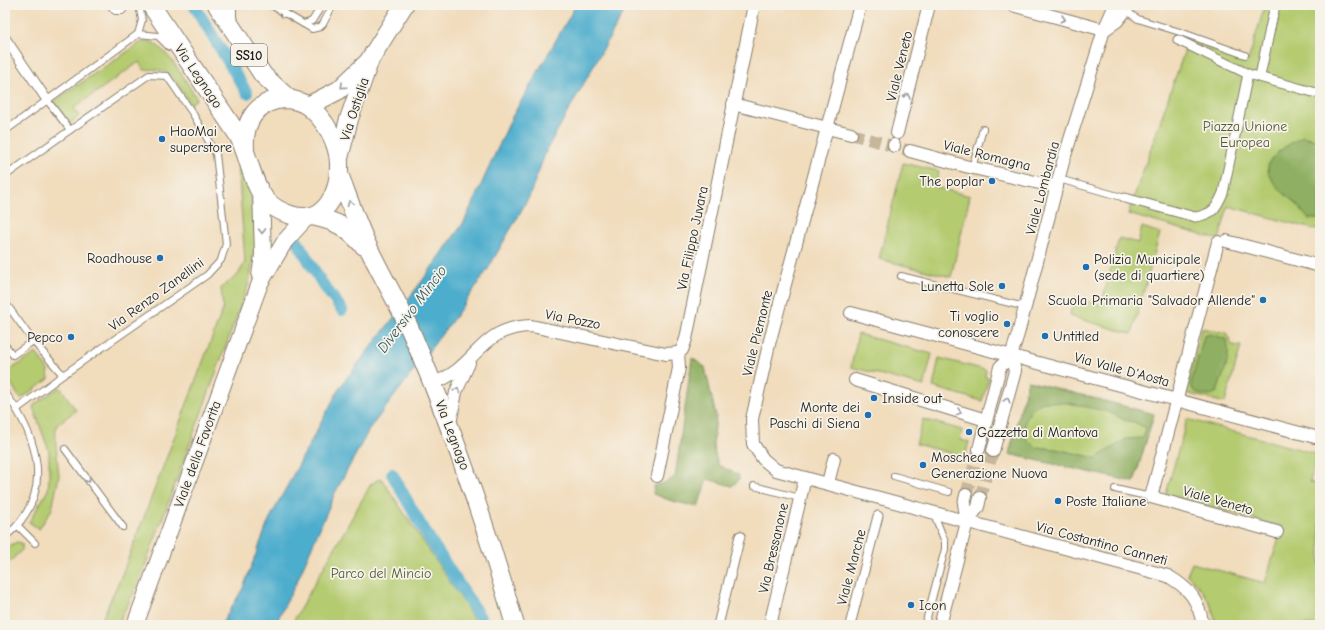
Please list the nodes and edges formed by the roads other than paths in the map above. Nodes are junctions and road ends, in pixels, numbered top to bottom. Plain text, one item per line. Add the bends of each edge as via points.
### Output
1 (110, 5) edge
2 (127, 5) edge
3 (139, 5) edge
4 (151, 5) edge
5 (217, 5) edge
6 (233, 5) edge
7 (271, 5) edge
8 (285, 5) edge
9 (322, 5) edge
10 (333, 5) edge
11 (404, 5) edge
12 (754, 5) edge
13 (860, 5) edge
14 (929, 5) edge
15 (1012, 5) edge
16 (1115, 5) edge
17 (1275, 5) edge
18 (1128, 8) edge
19 (284, 14) junction
20 (304, 24) junction
21 (233, 30) junction
22 (1104, 30) junction
23 (138, 34) junction
24 (5, 38) edge
25 (1178, 40) dead end
26 (174, 54) dead end
27 (1245, 55) dead end
28 (370, 59) junction
29 (186, 71) dead end
30 (1248, 74) junction
31 (1260, 76) junction
32 (204, 83) junction
33 (1320, 94) edge
34 (289, 99) junction
35 (47, 100) junction
36 (733, 104) junction
37 (308, 106) junction
38 (826, 127) junction
39 (984, 129) dead end
40 (70, 130) junction
41 (5, 131) edge
42 (851, 134) tunnel mouth
43 (895, 142) dead end
44 (245, 148) junction
45 (910, 151) tunnel mouth
46 (339, 166) junction
47 (972, 168) junction
48 (5, 176) edge
49 (1058, 183) junction
50 (260, 192) junction
51 (1125, 198) joint
52 (309, 217) junction
53 (371, 252) junction
54 (1320, 266) edge
55 (901, 276) dead end
56 (260, 283) junction
57 (5, 302) edge
58 (1025, 307) junction
59 (851, 313) dead end
60 (33, 341) junction
61 (5, 345) edge
62 (678, 353) junction
63 (1011, 356) junction
64 (472, 358) junction
65 (62, 375) junction
66 (430, 376) junction
67 (855, 380) dead end
68 (5, 392) edge
69 (1177, 400) junction
70 (17, 408) junction
71 (986, 420) junction
72 (450, 424) junction
73 (1315, 437) dead end
74 (65, 449) dead end
75 (979, 449) tunnel mouth
76 (993, 452) tunnel mouth
77 (834, 459) dead end
78 (656, 476) dead end
79 (894, 476) dead end
80 (805, 478) junction
81 (828, 483) junction
82 (754, 486) dead end
83 (1115, 489) dead end
84 (949, 492) dead end
85 (966, 495) tunnel mouth
86 (1151, 497) junction
87 (800, 498) junction
88 (980, 498) tunnel mouth
89 (934, 514) junction
90 (878, 516) dead end
91 (967, 522) junction
92 (18, 526) junction
93 (123, 527) dead end
94 (1277, 532) dead end
95 (740, 536) dead end
96 (5, 537) edge
97 (35, 543) dead end
98 (135, 625) edge
99 (515, 625) edge
100 (719, 625) edge
101 (770, 625) edge
102 (850, 625) edge
103 (925, 625) edge
104 (940, 625) edge
105 (1203, 625) edge

1 - 2 lane via 115,11 122,11
3 - 23 lane via 142,20
4 - 32 main road, Via Legnago / SS10
5 - 21 main road, Via Legnago / SS10
6 - 21 lane
7 - 19 lane
8 - 19 lane
9 - 20 lane via 312,21
10 - 20 lane via 320,27 312,28
11 - 28 main road, Via Ostiglia
12 - 36 street, Via Filippo Juvara
13 - 38 street, Viale Piemonte
43 -> 14 street, Viale Veneto
15 -> 22 street
16 - 22 street, Viale Lombardia
17 - 31 street
18 - 22 street via 1118,21
18 - 27 lane via 1138,19
19 - 20 lane
21 - 34 main road, Via Legnago / SS10 via 263,75
22 - 49 street, Viale Lombardia
23 - 26 lane via 158,36
23 - 35 lane
24 - 35 street
25 - 30 street
28 -> 37 main road, Via Ostiglia via 339,90
28 - 46 main road, Via Ostiglia via 349,119
29 - 32 lane
30 - 31 street
30 - 51 street via 1223,193 1217,208 1195,217
31 - 33 street
32 - 44 main road, Via Legnago / SS10
34 - 37 main road, Via Legnago / SS10
34 - 44 main road, Via Legnago / SS10 via 272,100 255,111 246,128
35 - 40 lane
35 - 41 lane
36 - 38 street
36 - 62 street, Via Filippo Juvara via 686,339
37 - 46 main road, Via Legnago / SS10 via 329,131 337,147
38 - 42 street
38 - 80 street, Viale Piemonte via 752,419 754,444 763,459 776,470
39 - 47 lane
40 - 48 lane, Via Renzo Zanellini
40 - 65 lane, Via Renzo Zanellini via 149,75 167,76 216,154 226,244 221,260 207,275
44 - 50 main road, Via Legnago / SS10
45 - 47 street, Viale Romagna
46 - 52 main road, Via Legnago / SS10 via 333,198 322,211
53 -> 46 main road, Via Legnago
47 - 49 street, Viale Romagna
49 - 51 lane
49 - 58 street, Viale Lombardia
50 - 52 main road, Via Legnago / SS10 via 269,204 279,210 290,215
50 -> 56 main road, Viale della Favorita via 263,255
52 - 53 main road, Via Legnago via 338,223 349,230
52 - 56 main road, Viale della Favorita via 285,241
53 - 66 main road, Via Legnago
54 - 69 street via 1222,241
55 - 58 lane
56 - 98 main road, Viale della Favorita
57 - 60 lane
58 - 63 street, Viale Lombardia
59 - 63 street, Via Valle D'Aosta
60 - 61 lane via 13,355
60 - 65 lane
62 - 64 street, Via Pozzo via 666,354 526,326 509,328 495,335
62 - 78 street, Via Filippo Juvara via 679,368
63 - 69 street, Via Valle D'Aosta
63 - 71 street, Viale Lombardia via 1000,367
76 -> 63 street, Viale Lombardia via 1015,371
64 - 66 street, Via Pozzo via 453,374
72 -> 64 street, Via Pozzo via 456,392
65 - 70 lane, Via Renzo Zanellini
66 - 72 main road, Via Legnago
67 -> 71 street
68 - 70 lane
69 - 73 street, Via Valle D'Aosta
69 - 86 street
70 - 92 lane via 36,450 37,478 32,504
71 - 75 street, Viale Lombardia
72 - 99 main road, Via Legnago
74 -> 93 lane
77 - 81 street
79 - 84 lane
80 - 81 street, Viale Piemonte
80 - 87 street, Via Bressanone
81 - 89 street, Viale Piemonte
82 - 87 lane
83 - 86 lane
85 - 91 street via 964,504
86 - 94 street, Viale Veneto
87 - 101 street, Via Bressanone
88 - 91 street via 978,507
89 - 91 street, Viale Piemonte
89 - 103 lane via 945,542 945,549
90 - 102 street, Viale Marche
91 - 104 street
91 - 105 street, Via Costantino Canneti via 1168,576 1185,586 1195,600
92 - 96 lane
92 - 97 lane
95 - 100 street

